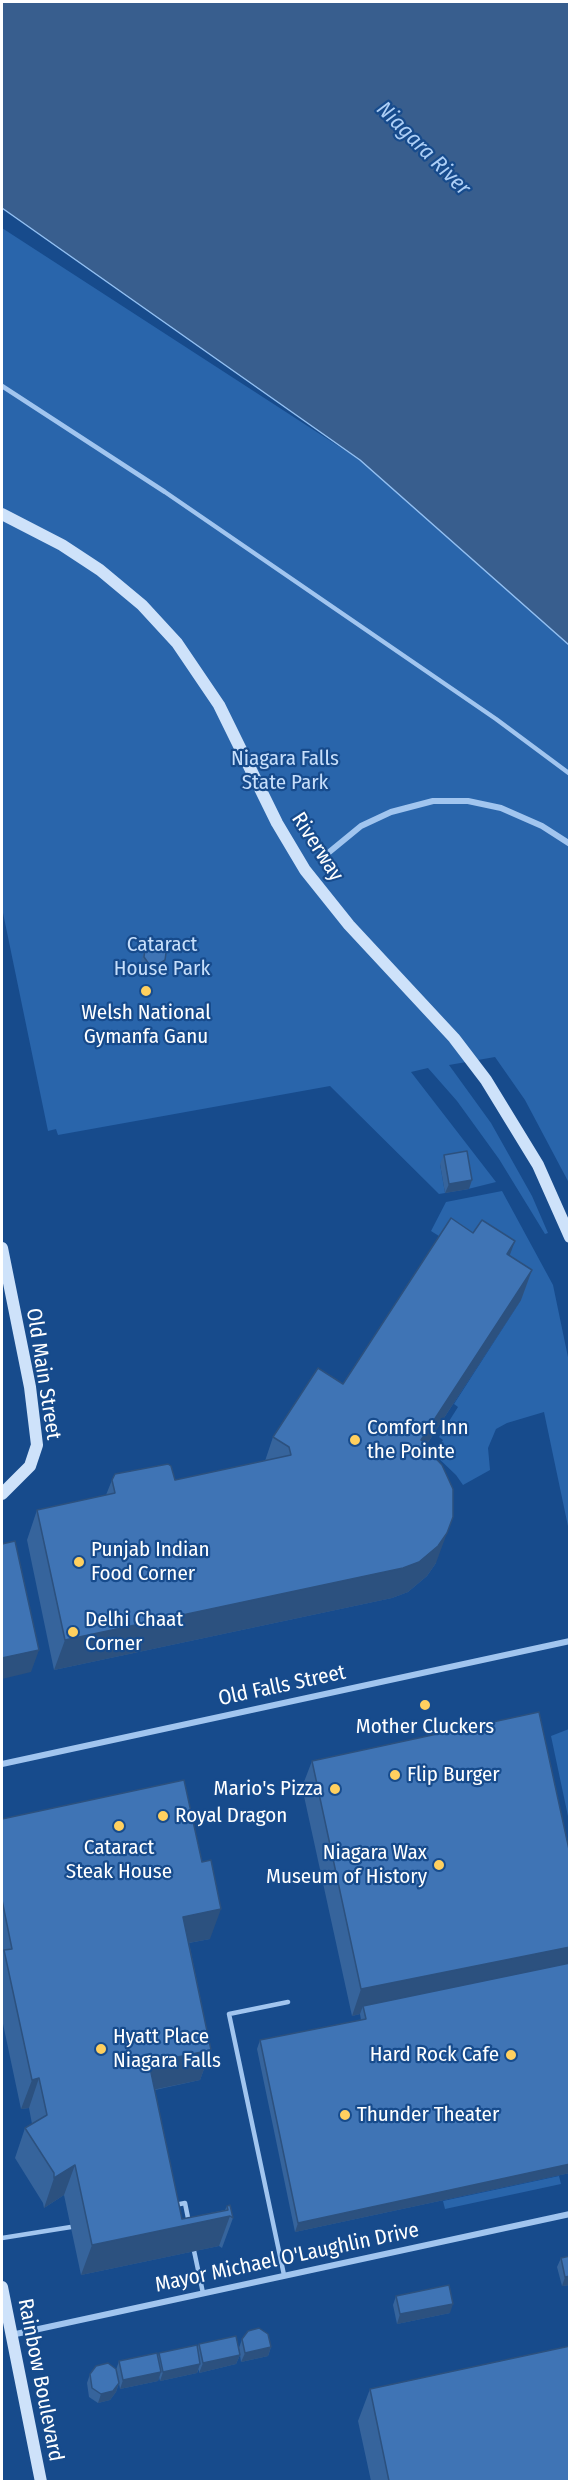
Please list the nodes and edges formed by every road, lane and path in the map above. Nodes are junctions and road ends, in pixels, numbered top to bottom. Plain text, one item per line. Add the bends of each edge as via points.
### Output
1 (2, 386) edge
2 (2, 514) edge
3 (16, 521) junction
4 (2, 524) edge
5 (570, 774) edge
6 (570, 844) edge
7 (322, 858) dead end
8 (570, 1237) edge
9 (2, 1248) edge
10 (2, 1494) edge
11 (570, 1641) edge
12 (2, 1764) edge
13 (288, 2002) dead end
14 (174, 2205) edge
15 (570, 2214) edge
16 (71, 2227) dead end
17 (2, 2238) edge
18 (284, 2275) junction
19 (2, 2287) edge
20 (203, 2293) junction
21 (11, 2335) junction
22 (41, 2481) edge

1 - 5 lane via 165,492
2 - 3 main road, Riverway
3 - 4 main road
3 - 8 main road, Riverway via 100,570 142,605 188,657 219,705 305,870 349,925 454,1038 486,1080 538,1165
6 - 7 street via 542,826 501,808 468,801 433,801 391,812 361,826
9 - 10 main road, Old Main Street via 30,1387 37,1445 30,1466
11 - 12 street, Old Falls Street
13 - 18 lane via 229,2014
14 - 20 lane via 185,2203
15 - 18 street, Mayor Michael O'Laughlin Drive
16 - 17 lane
18 - 20 street, Mayor Michael O'Laughlin Drive
19 - 21 main road, Rainbow Boulevard
20 - 21 street, Mayor Michael O'Laughlin Drive
21 - 22 main road, Rainbow Boulevard

